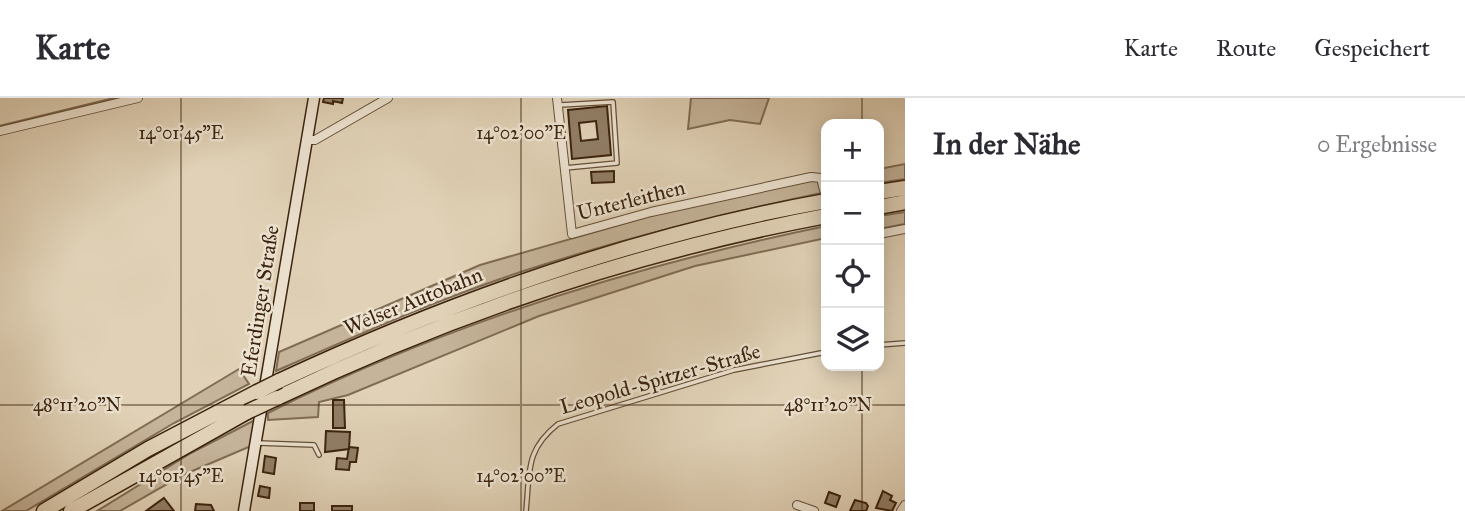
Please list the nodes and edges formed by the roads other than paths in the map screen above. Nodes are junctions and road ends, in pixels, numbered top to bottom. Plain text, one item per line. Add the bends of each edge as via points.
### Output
1 (138, 98) edge
2 (314, 98) edge
3 (387, 98) edge
4 (558, 102) edge
5 (0, 131) edge
6 (306, 140) junction
7 (565, 168) junction
8 (822, 182) edge
9 (905, 188) edge
10 (884, 191) edge
11 (821, 196) edge
12 (905, 202) edge
13 (884, 205) edge
14 (821, 217) edge
15 (905, 229) edge
16 (884, 233) edge
17 (905, 342) edge
18 (884, 344) edge
19 (821, 353) edge
20 (256, 443) junction
21 (319, 455) dead end
22 (112, 486) junction
23 (797, 505) dead end
24 (905, 505) edge
25 (44, 511) edge
26 (71, 511) edge
27 (80, 511) edge
28 (244, 511) edge
29 (526, 511) edge
30 (814, 511) edge
31 (901, 511) edge

1 - 5 street
2 - 6 main road, Eferdinger Straße
3 - 6 street via 315,140
4 - 7 street, Unterleithen
4 - 7 lane via 614,102 617,163
6 - 20 main road, Eferdinger Straße
7 - 8 street, Unterleithen via 572,234 811,177
9 - 10 highway
11 - 25 highway, Welser Autobahn, bridge via 553,271 416,320 248,396
12 - 13 highway
14 - 22 highway, Welser Autobahn, bridge via 691,246 559,284 448,323 247,412
15 - 16 street
17 - 18 lane
19 - 29 lane, Leopold-Spitzer-Straße via 734,370 558,424 531,454
20 - 21 lane via 314,445
20 - 28 main road, Eferdinger Straße
22 - 26 highway, Welser Autobahn
22 - 27 highway
23 - 30 street
24 - 31 street

